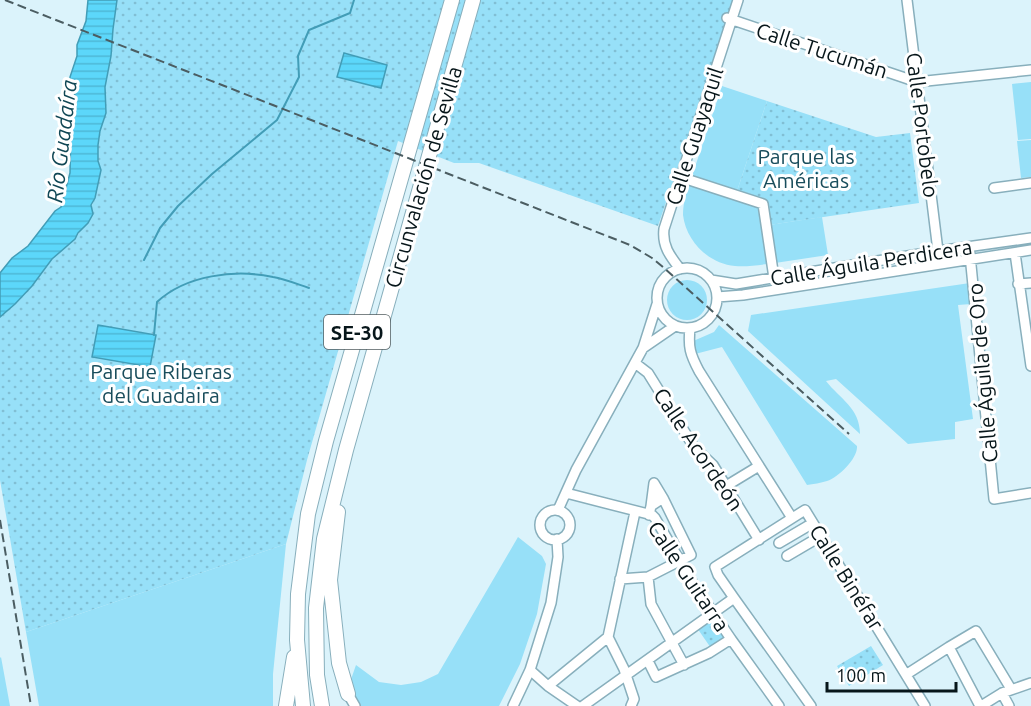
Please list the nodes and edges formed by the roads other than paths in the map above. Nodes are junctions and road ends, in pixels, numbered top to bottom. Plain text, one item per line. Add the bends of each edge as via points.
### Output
1 (452, 0) edge
2 (472, 0) edge
3 (738, 0) edge
4 (908, 0) edge
5 (729, 19) junction
6 (1031, 70) edge
7 (917, 82) junction
8 (680, 177) junction
9 (1031, 183) edge
10 (994, 188) dead end
11 (1031, 238) edge
12 (969, 247) junction
13 (1031, 250) edge
14 (938, 251) junction
15 (1015, 253) junction
16 (971, 260) junction
17 (680, 269) junction
18 (774, 278) junction
19 (711, 280) junction
20 (1031, 283) edge
21 (1018, 284) junction
22 (717, 297) junction
23 (657, 304) junction
24 (675, 326) junction
25 (690, 328) junction
26 (643, 348) junction
27 (635, 363) junction
28 (1031, 366) edge
29 (346, 450) junction
30 (759, 466) junction
31 (726, 486) junction
32 (566, 493) junction
33 (1031, 493) edge
34 (663, 498) junction
35 (558, 510) junction
36 (650, 510) junction
37 (635, 512) junction
38 (792, 518) junction
39 (813, 523) junction
40 (821, 536) junction
41 (557, 539) junction
42 (759, 540) junction
43 (779, 543) dead end
44 (787, 556) dead end
45 (680, 561) junction
46 (648, 577) junction
47 (620, 579) junction
48 (734, 598) junction
49 (713, 613) junction
50 (608, 637) junction
51 (731, 639) junction
52 (297, 640) junction
53 (672, 643) junction
54 (950, 648) junction
55 (648, 661) junction
56 (684, 665) junction
57 (530, 670) junction
58 (906, 674) junction
59 (626, 675) junction
60 (1031, 683) edge
61 (548, 686) junction
62 (1011, 689) junction
63 (1002, 693) junction
64 (351, 700) edge
65 (286, 706) edge
66 (303, 706) edge
67 (322, 706) edge
68 (513, 706) edge
69 (577, 706) edge
70 (583, 706) edge
71 (631, 706) edge
72 (779, 706) edge
73 (812, 706) edge
74 (925, 706) edge
75 (980, 706) edge
76 (1008, 706) edge

1 - 52 highway, Circunvalación de Sevilla / SE-30 via 308,514 298,594
2 - 29 highway, Circunvalación de Sevilla / SE-30
3 - 5 street, Calle Guayaquil
4 - 7 street, Calle Portobelo
5 - 7 street, Calle Tucumán
5 - 8 street, Calle Guayaquil
6 - 7 street
7 - 14 street, Calle Portobelo
8 - 17 street, Calle Guayaquil via 663,238
8 - 18 street via 763,204
9 - 10 street
11 - 12 street, Calle Águila Perdicera
12 - 14 street, Calle Águila Perdicera
12 - 16 street, Calle Águila de Oro
13 - 15 street, Calle Águila Perdicera
14 - 18 street, Calle Águila Perdicera
15 - 16 street, Calle Águila Perdicera
15 - 21 street
16 - 22 street, Calle Águila Perdicera
16 - 33 street, Calle Águila de Oro via 994,499
17 - 19 street via 697,270
17 - 23 street via 664,278
18 - 19 street, Calle Águila Perdicera via 736,284
19 - 22 street
20 - 21 street
21 - 28 street
22 - 25 street via 706,321
23 - 24 street via 660,314
23 - 26 street
24 - 25 street
24 - 26 street
25 - 30 street via 688,344 699,371
26 - 27 street
27 - 31 street, Calle Acordeón via 648,373 694,447 708,459
27 - 32 street
29 - 64 highway via 330,580 339,663
29 - 67 highway, Circunvalación de Sevilla / SE-30 via 324,539 316,608 317,675
30 - 31 street
30 - 38 street
31 - 42 street, Calle Acordeón
32 - 35 street
32 - 37 street, Calle Guitarra
34 - 36 street
34 - 36 street via 654,483
34 - 45 street via 691,555
35 - 41 street via 567,516 570,525 567,534
35 - 41 street via 544,514 540,523 545,536
36 - 37 street, Calle Guitarra
36 - 45 street, Calle Guitarra
37 - 47 street
38 - 39 street, Calle Binéfar via 805,510
38 - 42 street
39 - 40 street, Calle Binéfar
39 - 43 street
40 - 44 street
40 - 58 street, Calle Binéfar
41 - 57 street via 553,591
42 - 48 street via 714,567
45 - 46 street
45 - 49 street, Calle Guitarra
46 - 47 street
46 - 53 street via 651,604
47 - 50 street
48 - 49 street
48 - 73 street
49 - 51 street, Calle Guitarra
49 - 53 street
50 - 59 street
50 - 61 street
51 - 56 street
51 - 72 street, Calle Guitarra
52 - 65 highway
52 - 66 highway, Circunvalación de Sevilla / SE-30
53 - 55 street
53 - 56 street
54 - 58 street
54 - 62 street via 976,631
54 - 75 street
55 - 56 street via 656,677
55 - 59 street
57 - 61 street
57 - 68 street
58 - 74 street, Calle Binéfar
59 - 70 street
59 - 71 street via 634,699
60 - 62 street
61 - 69 street
62 - 63 street
63 - 75 street
63 - 76 street

